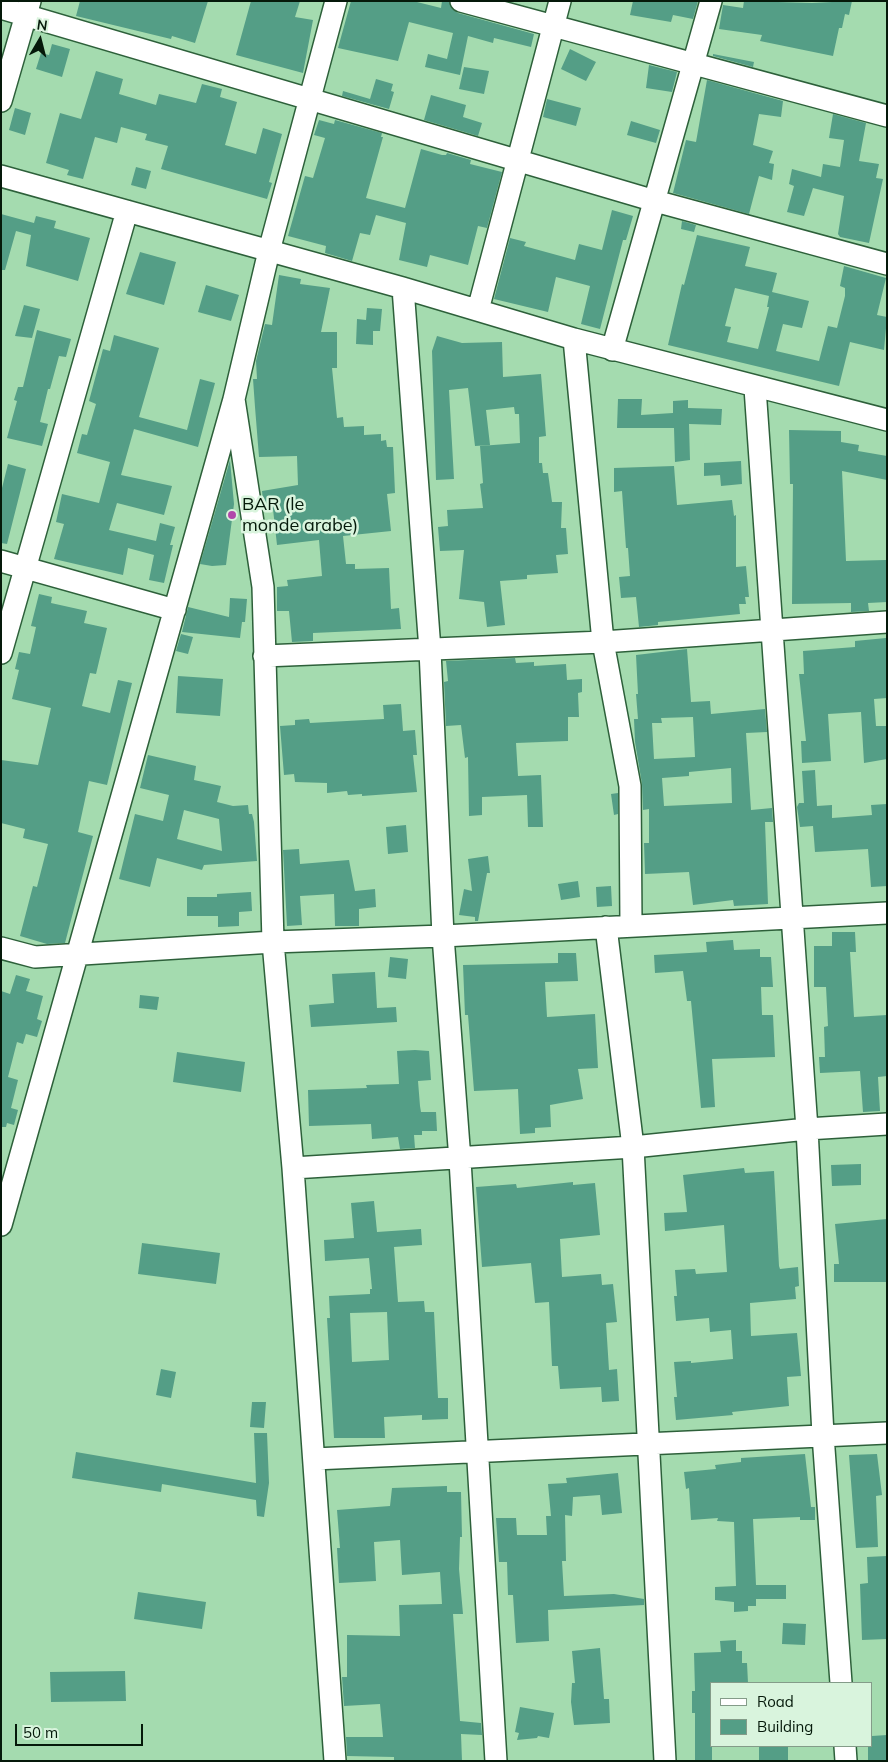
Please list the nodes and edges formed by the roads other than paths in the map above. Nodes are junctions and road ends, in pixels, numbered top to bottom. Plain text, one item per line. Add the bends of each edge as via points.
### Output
1 (336, 1) edge
2 (461, 1) edge
3 (560, 1) edge
4 (711, 1) edge
5 (1, 8) edge
6 (28, 8) edge
7 (553, 25) junction
8 (693, 64) junction
9 (310, 99) junction
10 (1, 101) edge
11 (887, 116) edge
12 (519, 160) junction
13 (1, 176) edge
14 (655, 201) junction
15 (127, 211) junction
16 (269, 251) junction
17 (887, 264) edge
18 (404, 288) junction
19 (478, 310) junction
20 (574, 339) junction
21 (612, 350) junction
22 (755, 388) junction
23 (234, 399) junction
24 (887, 420) edge
25 (1, 561) edge
26 (25, 568) junction
27 (175, 610) junction
28 (887, 622) edge
29 (772, 632) junction
30 (603, 642) junction
31 (430, 650) junction
32 (1, 653) edge
33 (264, 656) junction
34 (887, 913) edge
35 (792, 919) junction
36 (631, 926) junction
37 (606, 927) junction
38 (442, 936) junction
39 (273, 942) junction
40 (1, 948) edge
41 (79, 954) junction
42 (887, 1124) edge
43 (807, 1129) junction
44 (633, 1147) junction
45 (460, 1160) junction
46 (293, 1168) junction
47 (1, 1225) edge
48 (887, 1433) edge
49 (823, 1435) junction
50 (648, 1443) junction
51 (478, 1453) junction
52 (314, 1459) junction
53 (841, 1682) edge
54 (845, 1747) edge
55 (335, 1761) edge
56 (496, 1761) edge
57 (665, 1761) edge
58 (846, 1761) edge

1 - 9 street
2 - 7 street
3 - 7 street
4 - 8 street
5 - 6 street
6 - 9 street
6 - 10 street
7 - 8 street
7 - 12 street
8 - 11 street
8 - 14 street
9 - 12 street
9 - 16 street
12 - 14 street
12 - 19 street
13 - 15 street
14 - 17 street
14 - 21 street
15 - 16 street
15 - 26 street
16 - 18 street
16 - 23 street
18 - 19 street
18 - 31 street
19 - 20 street
20 - 21 street
20 - 30 street
21 - 22 street
22 - 24 street
22 - 29 street
23 - 27 street
23 - 33 street via 263,587
25 - 26 street
26 - 27 street
26 - 32 street
27 - 41 street
28 - 29 street
29 - 30 street
29 - 35 street
30 - 31 street
30 - 36 street via 630,786
31 - 33 street
31 - 38 street
33 - 39 street
34 - 35 street
35 - 36 street
35 - 43 street
36 - 37 street
37 - 38 street
37 - 44 street
38 - 39 street
38 - 45 street
39 - 41 street
39 - 46 street
40 - 41 street via 35,958
41 - 47 street
42 - 43 street
43 - 44 street
43 - 49 street
44 - 45 street
44 - 50 street
45 - 46 street
45 - 51 street
46 - 52 street
48 - 49 street
49 - 50 street
49 - 53 street
50 - 51 street
50 - 57 street
51 - 52 street
51 - 56 street
52 - 55 street
54 - 58 street

